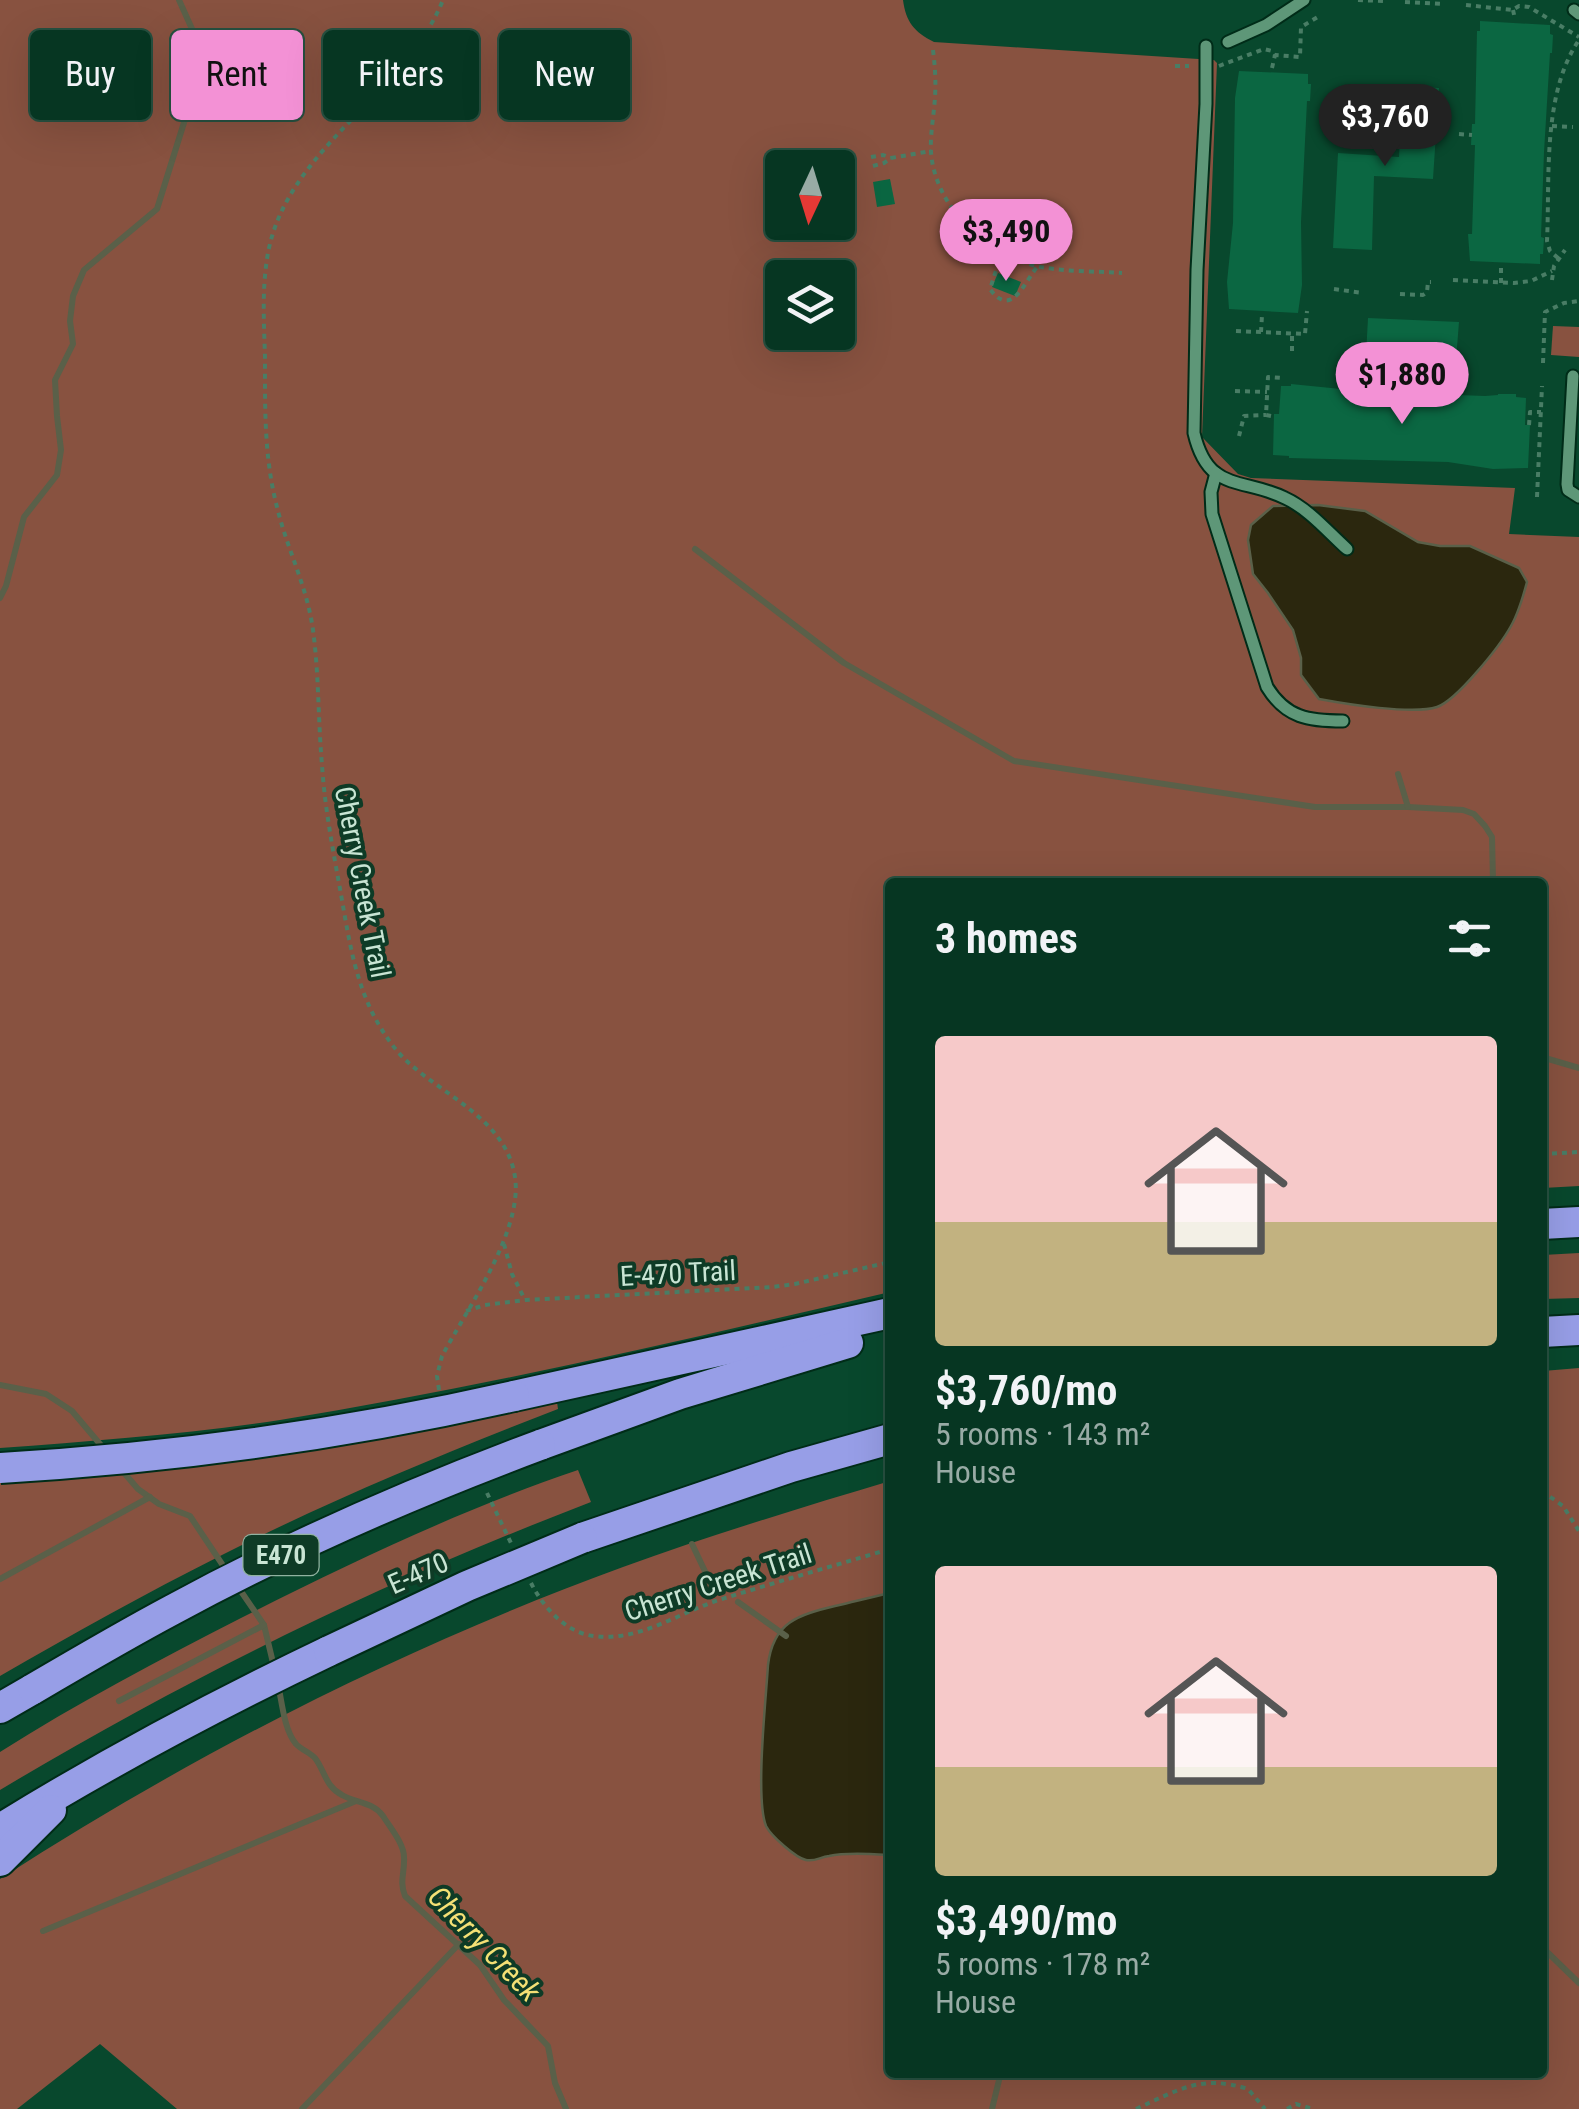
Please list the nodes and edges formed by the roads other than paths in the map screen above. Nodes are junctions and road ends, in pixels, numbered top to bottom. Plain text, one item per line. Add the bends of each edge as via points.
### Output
1 (1304, 0) edge
2 (1228, 42) dead end
3 (1206, 46) dead end
4 (1573, 376) dead end
5 (1216, 473) junction
6 (1579, 496) edge
7 (1347, 550) dead end
8 (1343, 720) dead end
9 (1579, 1222) edge
10 (1547, 1224) edge
11 (885, 1314) edge
12 (1579, 1330) edge
13 (1547, 1332) edge
14 (885, 1333) edge
15 (885, 1440) edge
16 (0, 1468) edge
17 (0, 1708) edge
18 (78, 1781) junction
19 (0, 1828) edge
20 (0, 1861) edge

1 - 2 lane
3 - 5 lane via 1194,433
4 - 6 lane via 1567,484
5 - 7 lane via 1298,505
5 - 8 lane via 1212,514 1267,687 1289,712
9 - 10 highway
11 - 16 highway, bridge via 349,1427
12 - 13 highway
14 - 17 highway, E470, bridge via 698,1389 378,1511 174,1609
15 - 18 highway, E-470, bridge via 582,1538 467,1586
18 - 19 highway, E-470
18 - 20 highway

